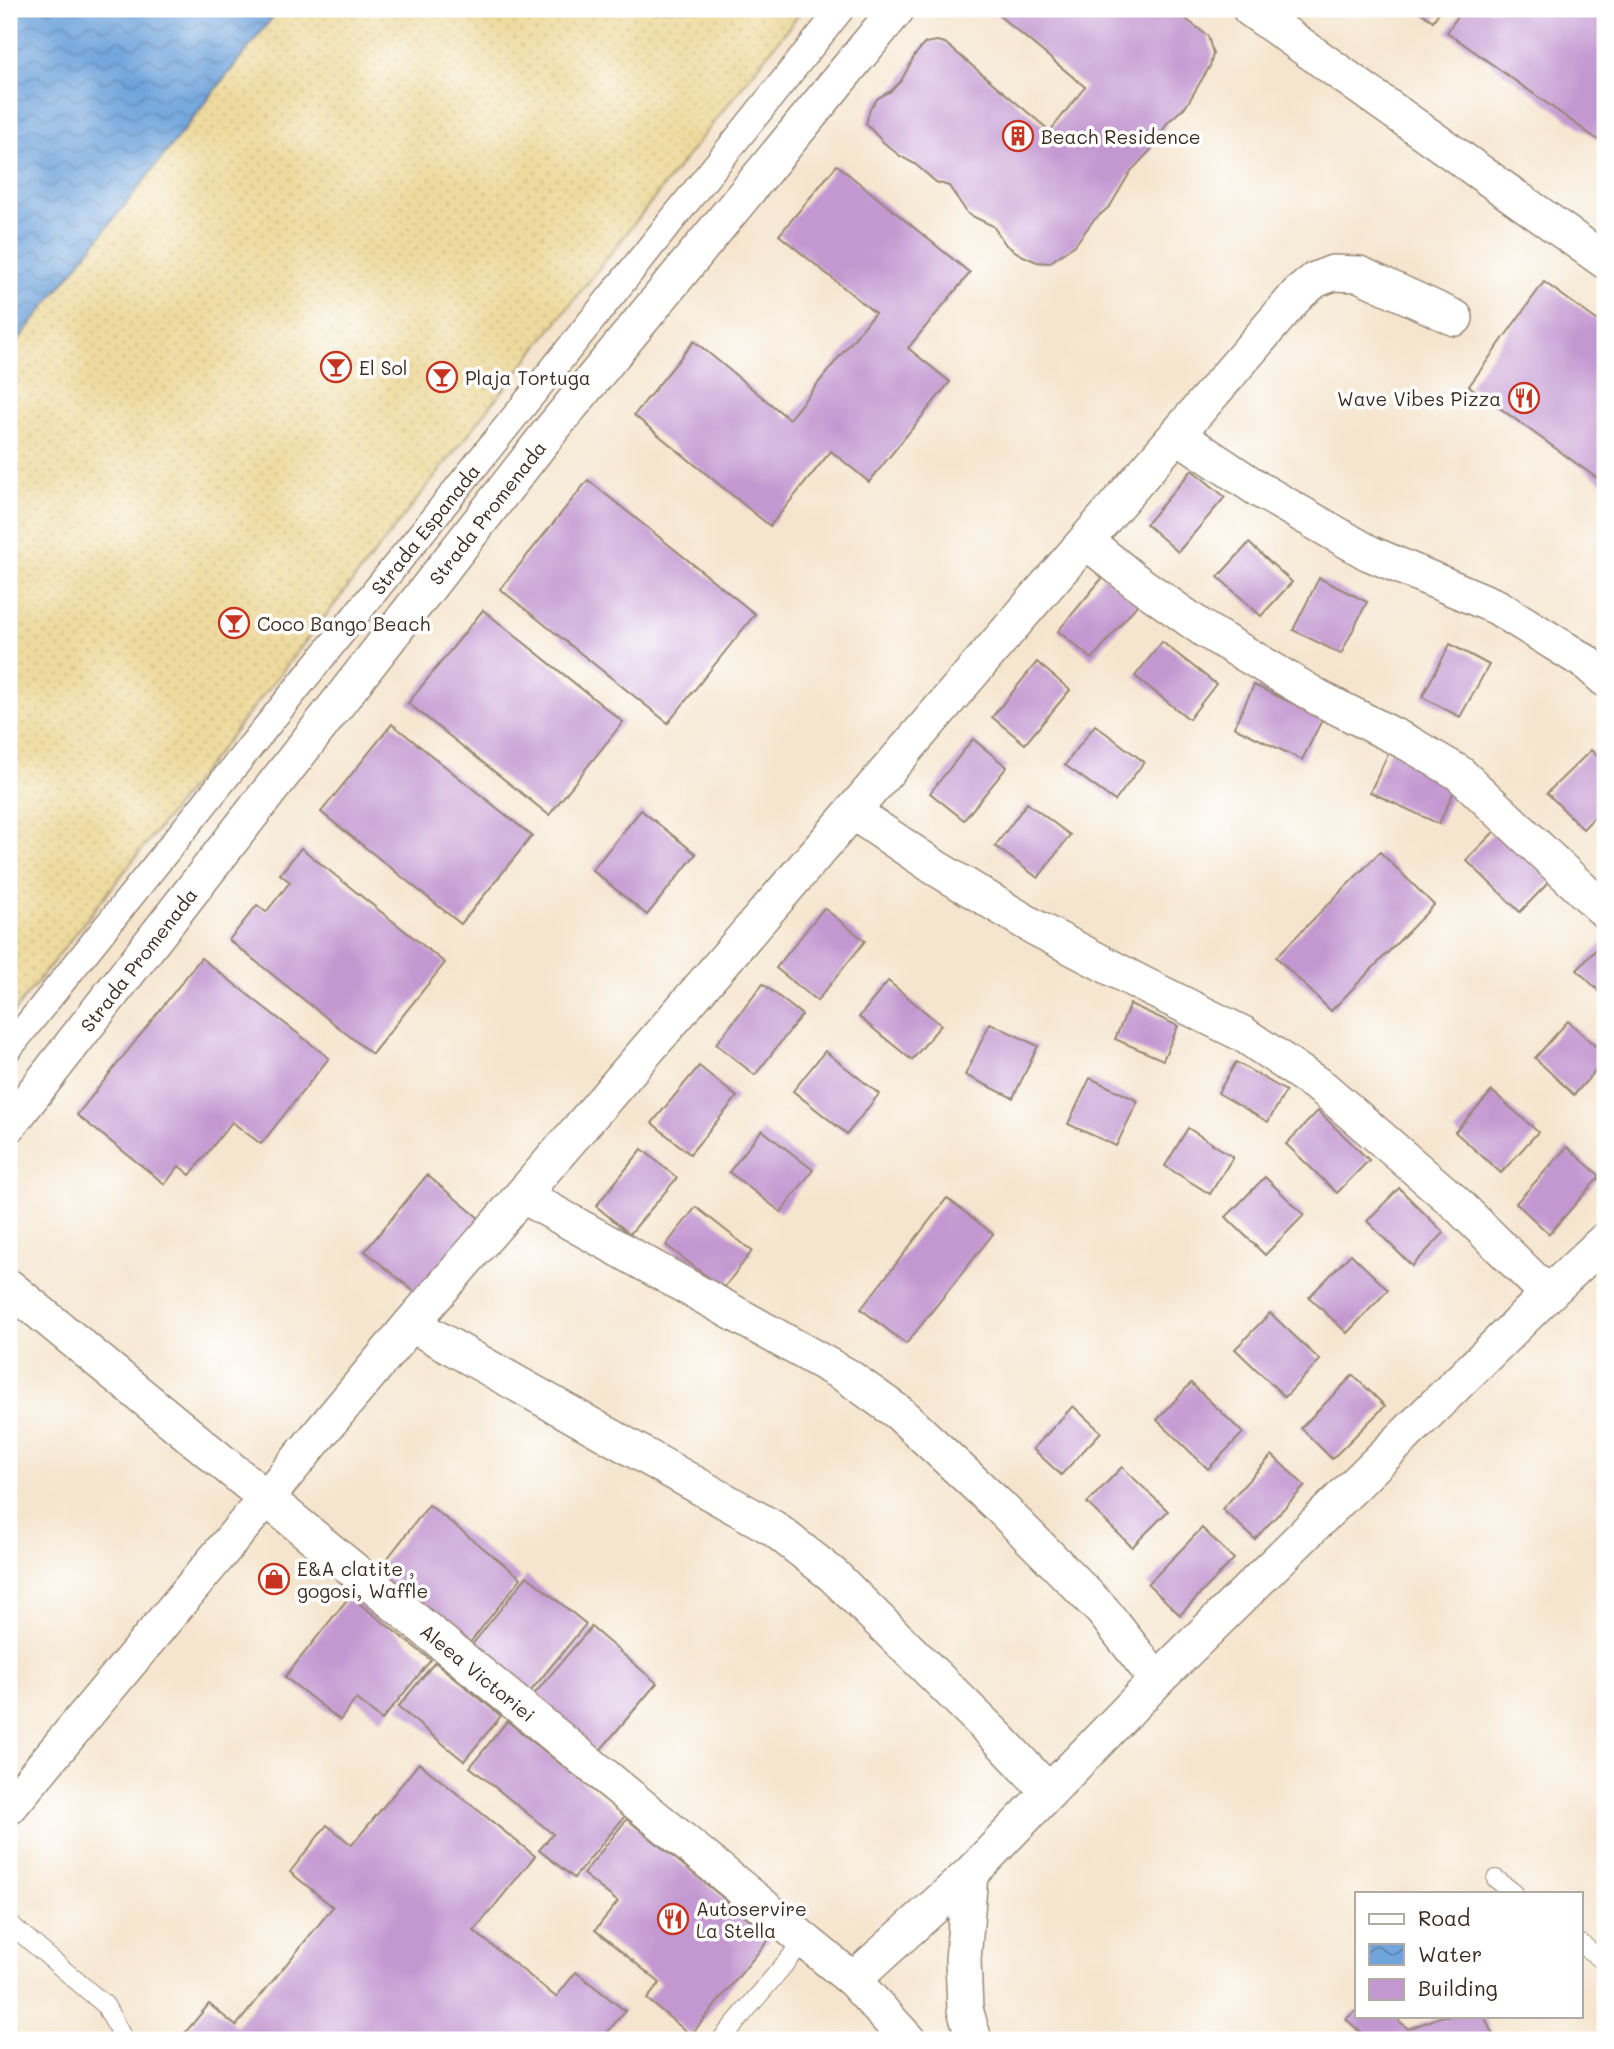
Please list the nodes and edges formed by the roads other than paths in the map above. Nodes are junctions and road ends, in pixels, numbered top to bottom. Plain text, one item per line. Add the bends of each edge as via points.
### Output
1 (841, 9) edge
2 (897, 9) edge
3 (1250, 9) edge
4 (1605, 261) edge
5 (1455, 318) dead end
6 (1177, 435) junction
7 (1086, 541) junction
8 (1605, 679) edge
9 (853, 812) junction
10 (1605, 911) edge
11 (9, 1048) edge
12 (9, 1125) edge
13 (522, 1195) junction
14 (1605, 1240) edge
15 (9, 1287) edge
16 (1548, 1294) junction
17 (411, 1324) junction
18 (264, 1498) junction
19 (1157, 1680) junction
20 (1049, 1792) junction
21 (9, 1807) edge
22 (970, 1874) junction
23 (1496, 1880) dead end
24 (1513, 1892) edge
25 (9, 1923) edge
26 (804, 1941) junction
27 (1582, 1945) edge
28 (1605, 1962) edge
29 (853, 1980) junction
30 (124, 2040) edge
31 (722, 2040) edge
32 (908, 2040) edge
33 (974, 2040) edge

1 - 11 street, Strada Espanada
2 - 12 street, Strada Promenada via 551,430
3 - 4 street
5 - 6 street via 1359,274 1333,273 1315,280
6 - 7 street
6 - 8 street via 1258,489 1369,553 1497,607
7 - 9 street
7 - 10 street via 1206,630 1459,773
9 - 13 street
9 - 16 street via 1023,920 1243,1034 1324,1089 1458,1205
13 - 17 street
13 - 19 street via 847,1376 899,1413 1102,1610
14 - 16 street
15 - 18 street, Aleea Victoriei
16 - 19 street
17 - 18 street
17 - 20 street via 773,1528 833,1575
18 - 21 street
18 - 26 street, Aleea Victoriei
19 - 20 street
20 - 22 street
22 - 29 street
22 - 33 street via 963,1960 965,2009
23 - 24 lane
25 - 30 lane via 105,2005
26 - 29 street, Aleea Victoriei
26 - 31 lane
27 - 28 lane
29 - 32 street, Aleea Victoriei

